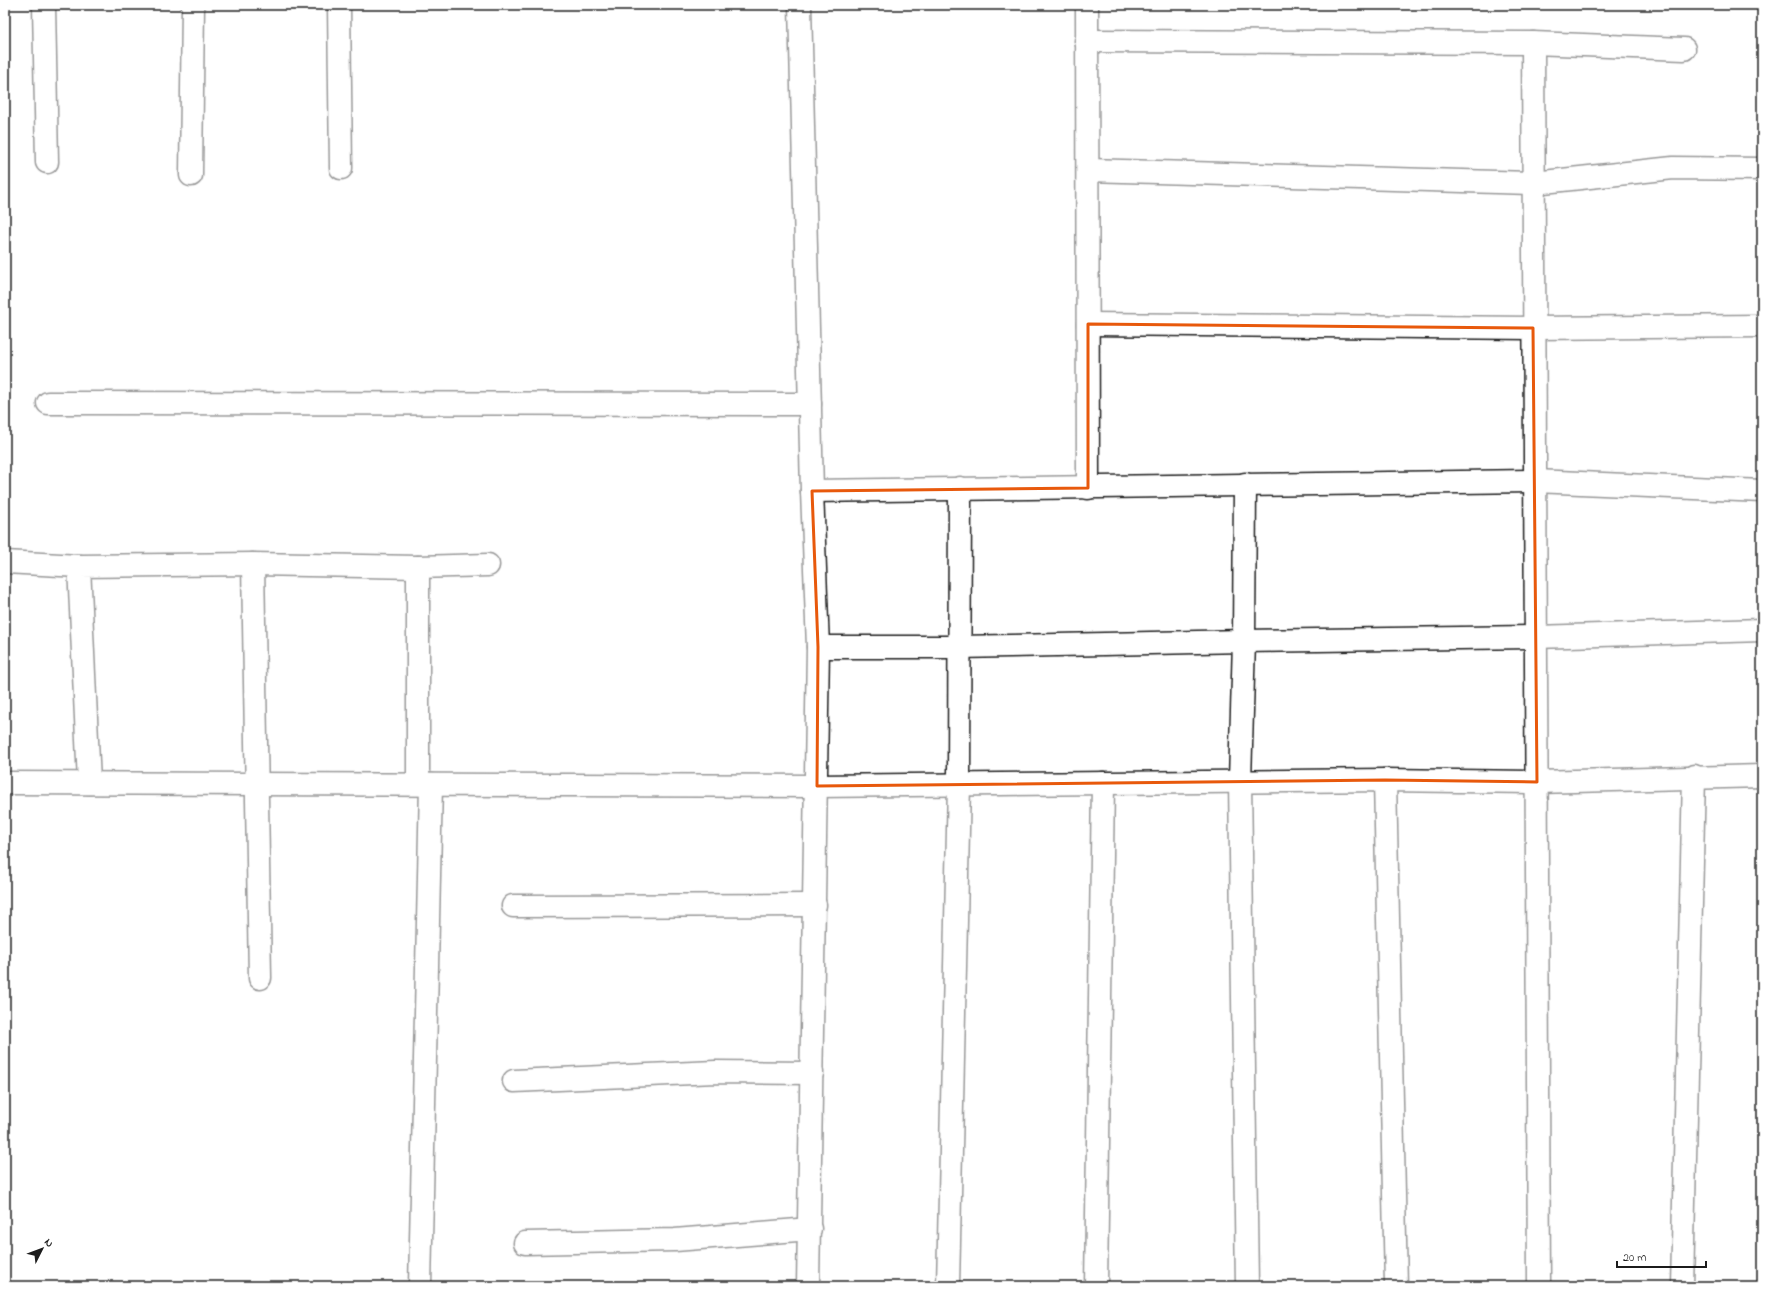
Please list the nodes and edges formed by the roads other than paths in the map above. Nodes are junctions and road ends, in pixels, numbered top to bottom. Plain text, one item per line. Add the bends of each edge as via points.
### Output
1 (44, 5) edge
2 (193, 5) edge
3 (339, 5) edge
4 (800, 5) edge
5 (1087, 5) edge
6 (1086, 41) junction
7 (1533, 43) junction
8 (1684, 49) dead end
9 (47, 162) dead end
10 (341, 168) dead end
11 (1762, 169) edge
12 (1088, 170) junction
13 (192, 175) dead end
14 (1534, 183) junction
15 (1088, 324) junction
16 (1762, 326) edge
17 (1533, 328) junction
18 (48, 403) dead end
19 (810, 404) junction
20 (1535, 481) junction
21 (1245, 484) junction
22 (960, 488) junction
23 (1088, 488) junction
24 (812, 491) junction
25 (1762, 491) edge
26 (5, 562) edge
27 (253, 564) junction
28 (488, 565) dead end
29 (80, 566) junction
30 (418, 567) junction
31 (1762, 630) edge
32 (1536, 637) junction
33 (1244, 641) junction
34 (818, 647) junction
35 (958, 647) junction
36 (1694, 776) junction
37 (1762, 776) edge
38 (1385, 780) junction
39 (1240, 781) junction
40 (1537, 782) junction
41 (5, 783) edge
42 (89, 783) junction
43 (256, 783) junction
44 (1103, 783) junction
45 (424, 784) junction
46 (959, 784) junction
47 (817, 786) junction
48 (815, 905) junction
49 (513, 906) dead end
50 (260, 978) dead end
51 (812, 1073) junction
52 (514, 1080) dead end
53 (810, 1229) junction
54 (525, 1243) dead end
55 (420, 1286) edge
56 (808, 1286) edge
57 (948, 1286) edge
58 (1096, 1286) edge
59 (1247, 1286) edge
60 (1396, 1286) edge
61 (1539, 1286) edge
62 (1682, 1286) edge

1 - 9 street
2 - 13 street
3 - 10 street
4 - 19 street
5 - 6 street
6 - 7 street
6 - 12 street
7 - 8 street
7 - 14 street
11 - 14 street via 1673,168
12 - 14 street
12 - 15 street
14 - 17 street
15 - 17 street
15 - 23 street
16 - 17 street
17 - 20 street
18 - 19 street
19 - 24 street
20 - 21 street
20 - 25 street
20 - 32 street
21 - 23 street
21 - 33 street
22 - 23 street
22 - 24 street
22 - 35 street
24 - 34 street
26 - 29 street
27 - 29 street
27 - 30 street
27 - 43 street
28 - 30 street
29 - 42 street
30 - 45 street
31 - 32 street
32 - 33 street
32 - 40 street
33 - 35 street
33 - 39 street
34 - 35 street
34 - 47 street
35 - 46 street
36 - 37 street
36 - 40 street
36 - 62 street
38 - 39 street
38 - 40 street
38 - 60 street
39 - 44 street
39 - 59 street
40 - 61 street
41 - 42 street
42 - 43 street
43 - 45 street
43 - 50 street
44 - 46 street
44 - 58 street
45 - 47 street
45 - 55 street
46 - 47 street
46 - 57 street
47 - 48 street
48 - 49 street
48 - 51 street
51 - 52 street via 715,1072
51 - 53 street
53 - 54 street via 675,1240
53 - 56 street

